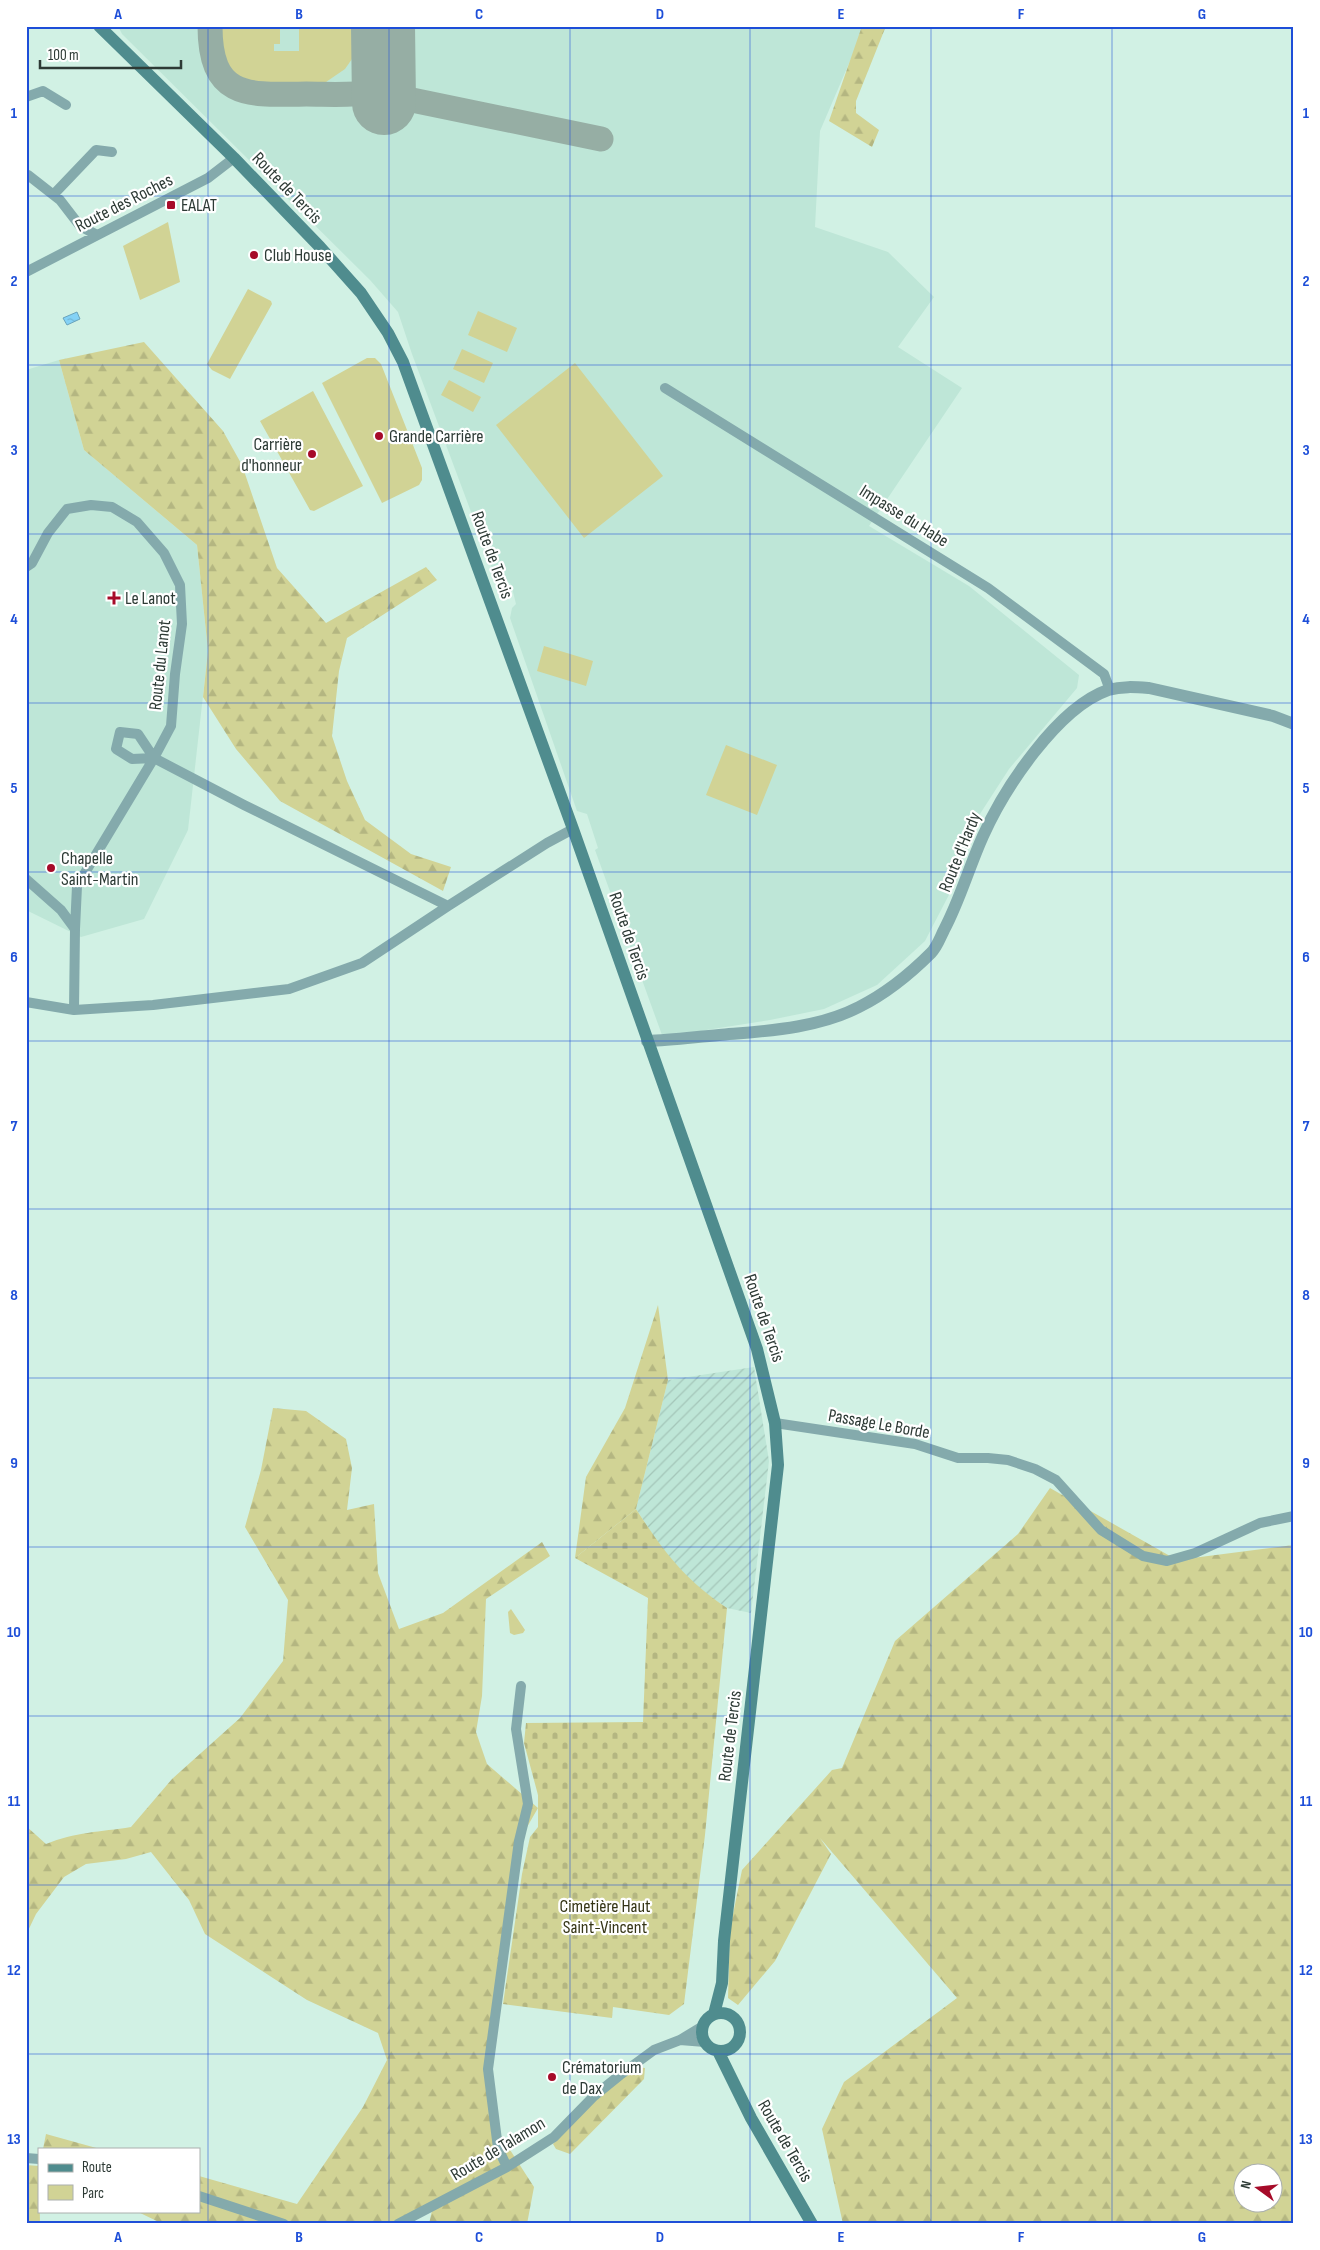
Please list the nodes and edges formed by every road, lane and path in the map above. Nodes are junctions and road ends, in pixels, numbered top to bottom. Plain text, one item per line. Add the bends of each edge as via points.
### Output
1 (100, 26) edge
2 (26, 97) edge
3 (66, 105) dead end
4 (112, 152) dead end
5 (234, 158) junction
6 (28, 175) dead end
7 (54, 194) junction
8 (97, 236) junction
9 (26, 272) edge
10 (665, 388) dead end
11 (26, 567) edge
12 (1110, 690) junction
13 (1294, 724) edge
14 (154, 758) junction
15 (573, 829) junction
16 (26, 879) edge
17 (448, 906) junction
18 (75, 929) junction
19 (26, 1002) edge
20 (74, 1010) junction
21 (647, 1041) junction
22 (775, 1422) junction
23 (1294, 1516) edge
24 (521, 1686) dead end
25 (722, 1983) junction
26 (714, 2014) junction
27 (730, 2014) junction
28 (703, 2026) junction
29 (680, 2040) junction
30 (705, 2042) junction
31 (733, 2047) junction
32 (718, 2051) junction
33 (731, 2074) junction
34 (507, 2167) junction
35 (200, 2196) edge
36 (284, 2224) edge
37 (398, 2224) edge
38 (812, 2224) edge

1 - 5 main road, Route de Tercis
2 - 3 street via 43,91
4 - 7 street via 96,150
5 - 8 street, Route des Roches via 208,178
5 - 15 main road, Route de Tercis via 361,294 403,362
6 - 7 street
7 - 8 street via 80,226
8 - 9 street, Route des Roches
10 - 12 street, Impasse du Habe via 988,588 1104,674
11 - 14 street, Route du Lanot via 32,563 48,533 67,509 91,505 112,507 137,522 164,553 180,584 182,624 174,674 171,726
12 - 13 street, Route d'Hardy via 1129,686 1149,688
12 - 21 street, Route d'Hardy via 1093,697 1034,752 982,837 957,906 933,951 910,973 858,1008 832,1018 752,1032
14 - 17 street
14 - 18 street, Route du Lanot via 77,886
15 - 17 street
15 - 21 main road, Route de Tercis
16 - 18 street via 61,910
17 - 20 street via 362,963 289,990
18 - 20 street, Route du Lanot
19 - 20 street
21 - 22 main road, Route de Tercis via 757,1350
22 - 23 street, Passage Le Borde via 915,1444 958,1458 1008,1460 1035,1469 1056,1480 1101,1530 1143,1556 1167,1561 1195,1553 1260,1523
22 - 25 main road, Route de Tercis via 778,1445 776,1485
24 - 34 street via 516,1729 528,1804 519,1841 488,2069 498,2148
25 - 26 main road, Route de Tercis
25 - 27 main road, Route de Tercis
26 - 27 main road
26 - 28 main road
27 - 31 main road via 736,2019 741,2034
28 - 29 street, Route de Talamon
28 - 30 main road
29 - 30 street, Route de Talamon
29 - 34 street, Route de Talamon via 654,2050 594,2096 554,2138
30 - 32 main road
31 - 32 main road
31 - 33 main road, Route de Tercis
32 - 33 main road, Route de Tercis
33 - 38 main road, Route de Tercis via 744,2104
34 - 37 street, Route de Talamon
35 - 36 street

